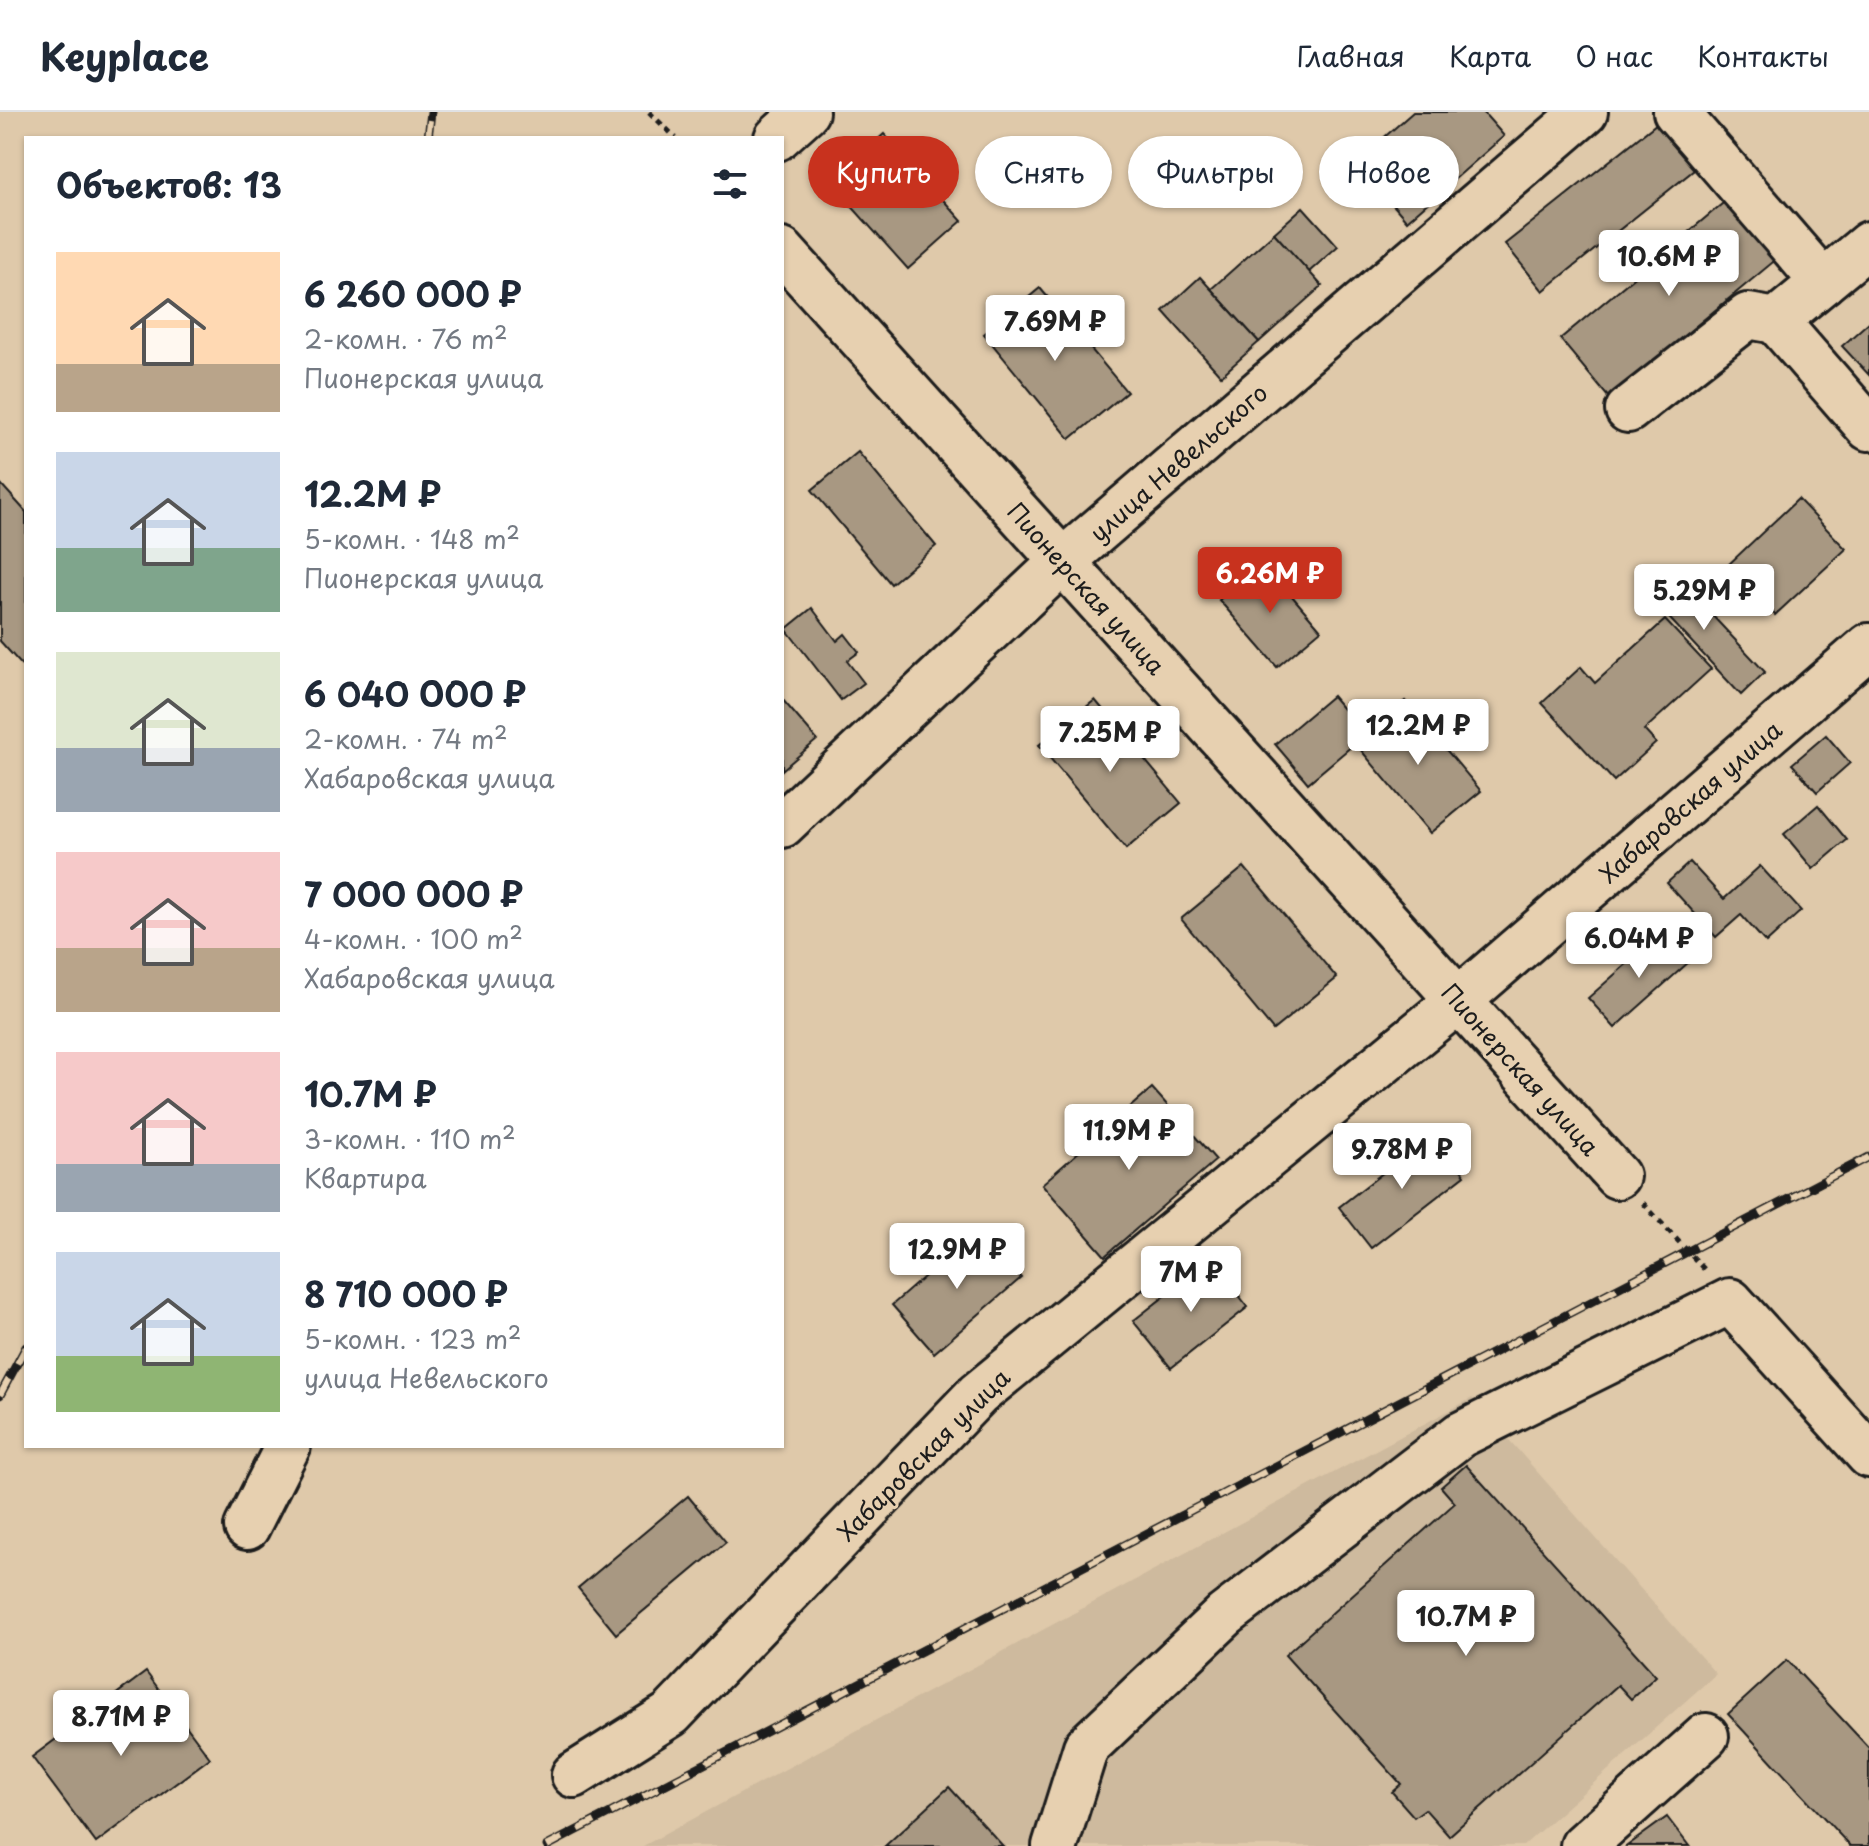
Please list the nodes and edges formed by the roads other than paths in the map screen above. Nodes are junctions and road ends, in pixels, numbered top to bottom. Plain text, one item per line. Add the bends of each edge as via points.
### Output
1 (806, 112) edge
2 (1585, 112) edge
3 (1676, 112) edge
4 (779, 136) edge
5 (1869, 244) edge
6 (784, 253) edge
7 (1823, 282) junction
8 (1776, 321) junction
9 (1628, 410) dead end
10 (1869, 428) edge
11 (1063, 561) junction
12 (1869, 646) edge
13 (784, 823) edge
14 (1459, 1000) junction
15 (1617, 1176) road end
16 (287, 1448) edge
17 (1869, 1455) edge
18 (247, 1527) dead end
19 (1706, 1736) dead end
20 (574, 1775) dead end
21 (1055, 1846) edge
22 (1583, 1846) edge

1 - 4 street
2 - 11 street, улица Невельского
3 - 7 street
5 - 7 street
6 - 11 street, Пионерская улица
7 - 8 street
8 - 9 street via 1748,316
8 - 10 street
11 - 13 street, улица Невельского
11 - 14 street, Пионерская улица
12 - 14 street, Хабаровская улица
14 - 15 street, Пионерская улица
14 - 20 street, Хабаровская улица via 978,1394 671,1714
16 - 18 street
17 - 21 street via 1730,1301 1460,1435 1225,1615 1086,1747
19 - 22 street

